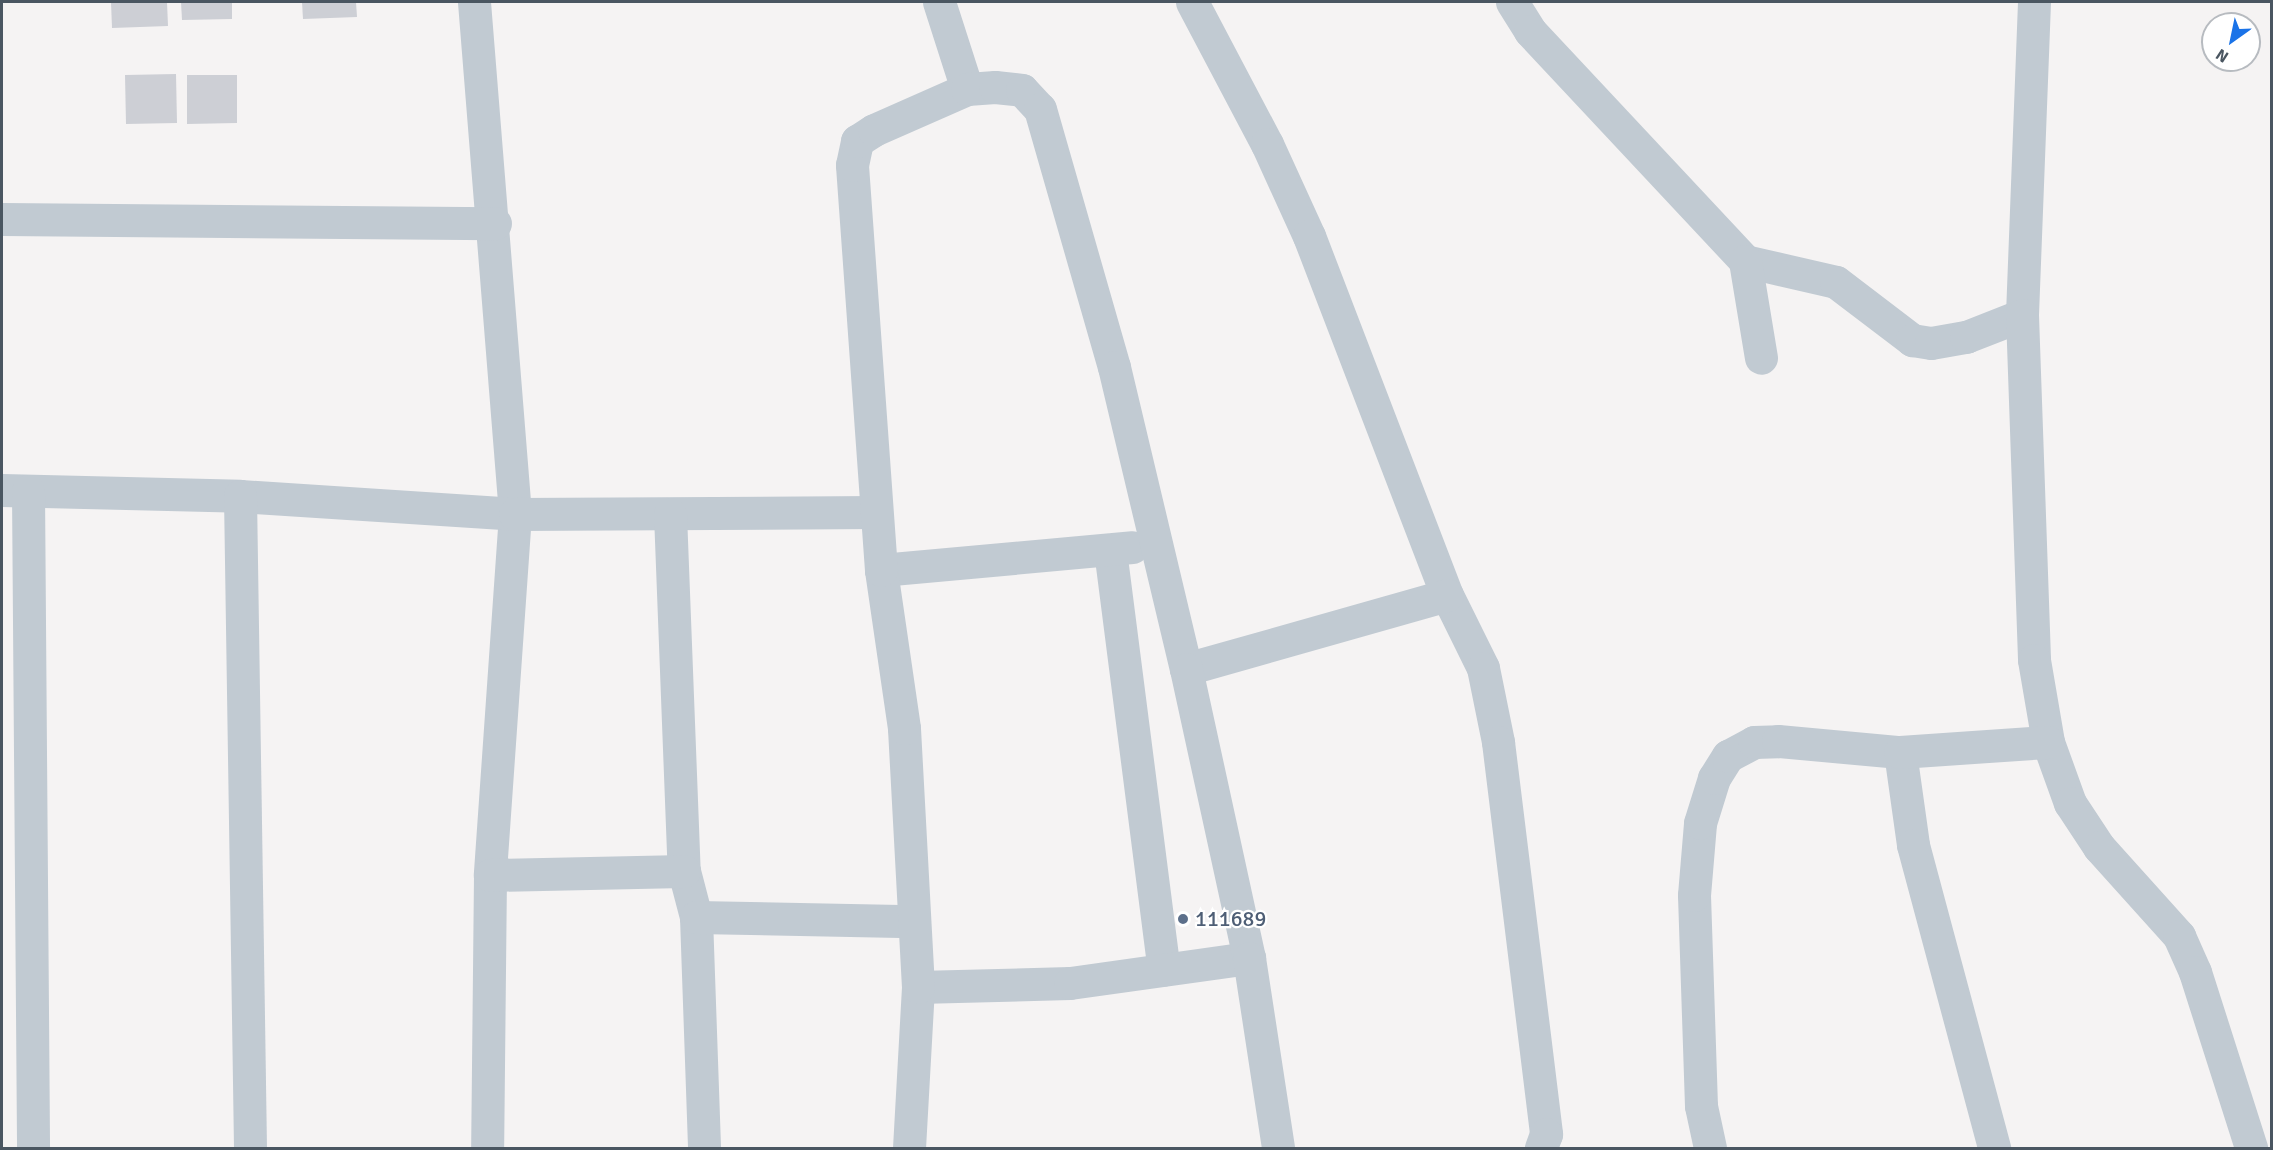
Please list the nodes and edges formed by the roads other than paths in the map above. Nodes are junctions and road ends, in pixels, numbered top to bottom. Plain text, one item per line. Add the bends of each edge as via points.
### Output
1 (474, 2) edge
2 (939, 2) edge
3 (1192, 2) edge
4 (1512, 2) edge
5 (2034, 2) edge
6 (967, 89) junction
7 (2, 219) edge
8 (495, 223) junction
9 (1745, 261) junction
10 (2022, 315) junction
11 (1761, 358) dead end
12 (15, 490) edge
13 (240, 496) junction
14 (876, 512) junction
15 (515, 514) junction
16 (670, 514) junction
17 (1154, 544) junction
18 (1110, 550) junction
19 (881, 570) junction
20 (1447, 596) junction
21 (1186, 669) junction
22 (2049, 741) junction
23 (1900, 752) junction
24 (684, 871) junction
25 (490, 875) junction
26 (696, 917) junction
27 (913, 921) junction
28 (1249, 958) junction
29 (1164, 970) junction
30 (918, 987) junction
31 (33, 1149) edge
32 (250, 1149) edge
33 (487, 1149) edge
34 (704, 1149) edge
35 (909, 1149) edge
36 (1278, 1149) edge
37 (1541, 1149) edge
38 (1710, 1149) edge
39 (1994, 1149) edge
40 (2251, 1149) edge

1 - 8 street
2 - 6 street
3 - 20 street via 1309,236
4 - 9 street via 1530,31
5 - 10 street
6 - 14 street via 857,141 852,165
6 - 17 street via 1022,90 1040,109 1114,366
7 - 8 street
8 - 15 street
9 - 10 street via 1836,282 1912,340 1931,343 1966,337
9 - 11 street
10 - 22 street via 2034,660
12 - 13 street
12 - 31 street
13 - 15 street
13 - 32 street
14 - 16 street
14 - 19 street
15 - 16 street
15 - 25 street
16 - 24 street
17 - 18 street
17 - 21 street
18 - 19 street
18 - 29 street
19 - 27 street via 904,728
20 - 21 street
20 - 37 street via 1483,668 1493,706 1546,1134
21 - 28 street
22 - 23 street
22 - 40 street via 2070,803 2098,847 2179,936 2195,972
23 - 38 street via 1850,745 1754,742 1728,756 1714,778 1700,823 1694,895 1701,1106
23 - 39 street via 1913,845
24 - 25 street
24 - 26 street
25 - 33 street
26 - 27 street
26 - 34 street
27 - 30 street
28 - 29 street
28 - 36 street
29 - 30 street via 1070,983
30 - 35 street

